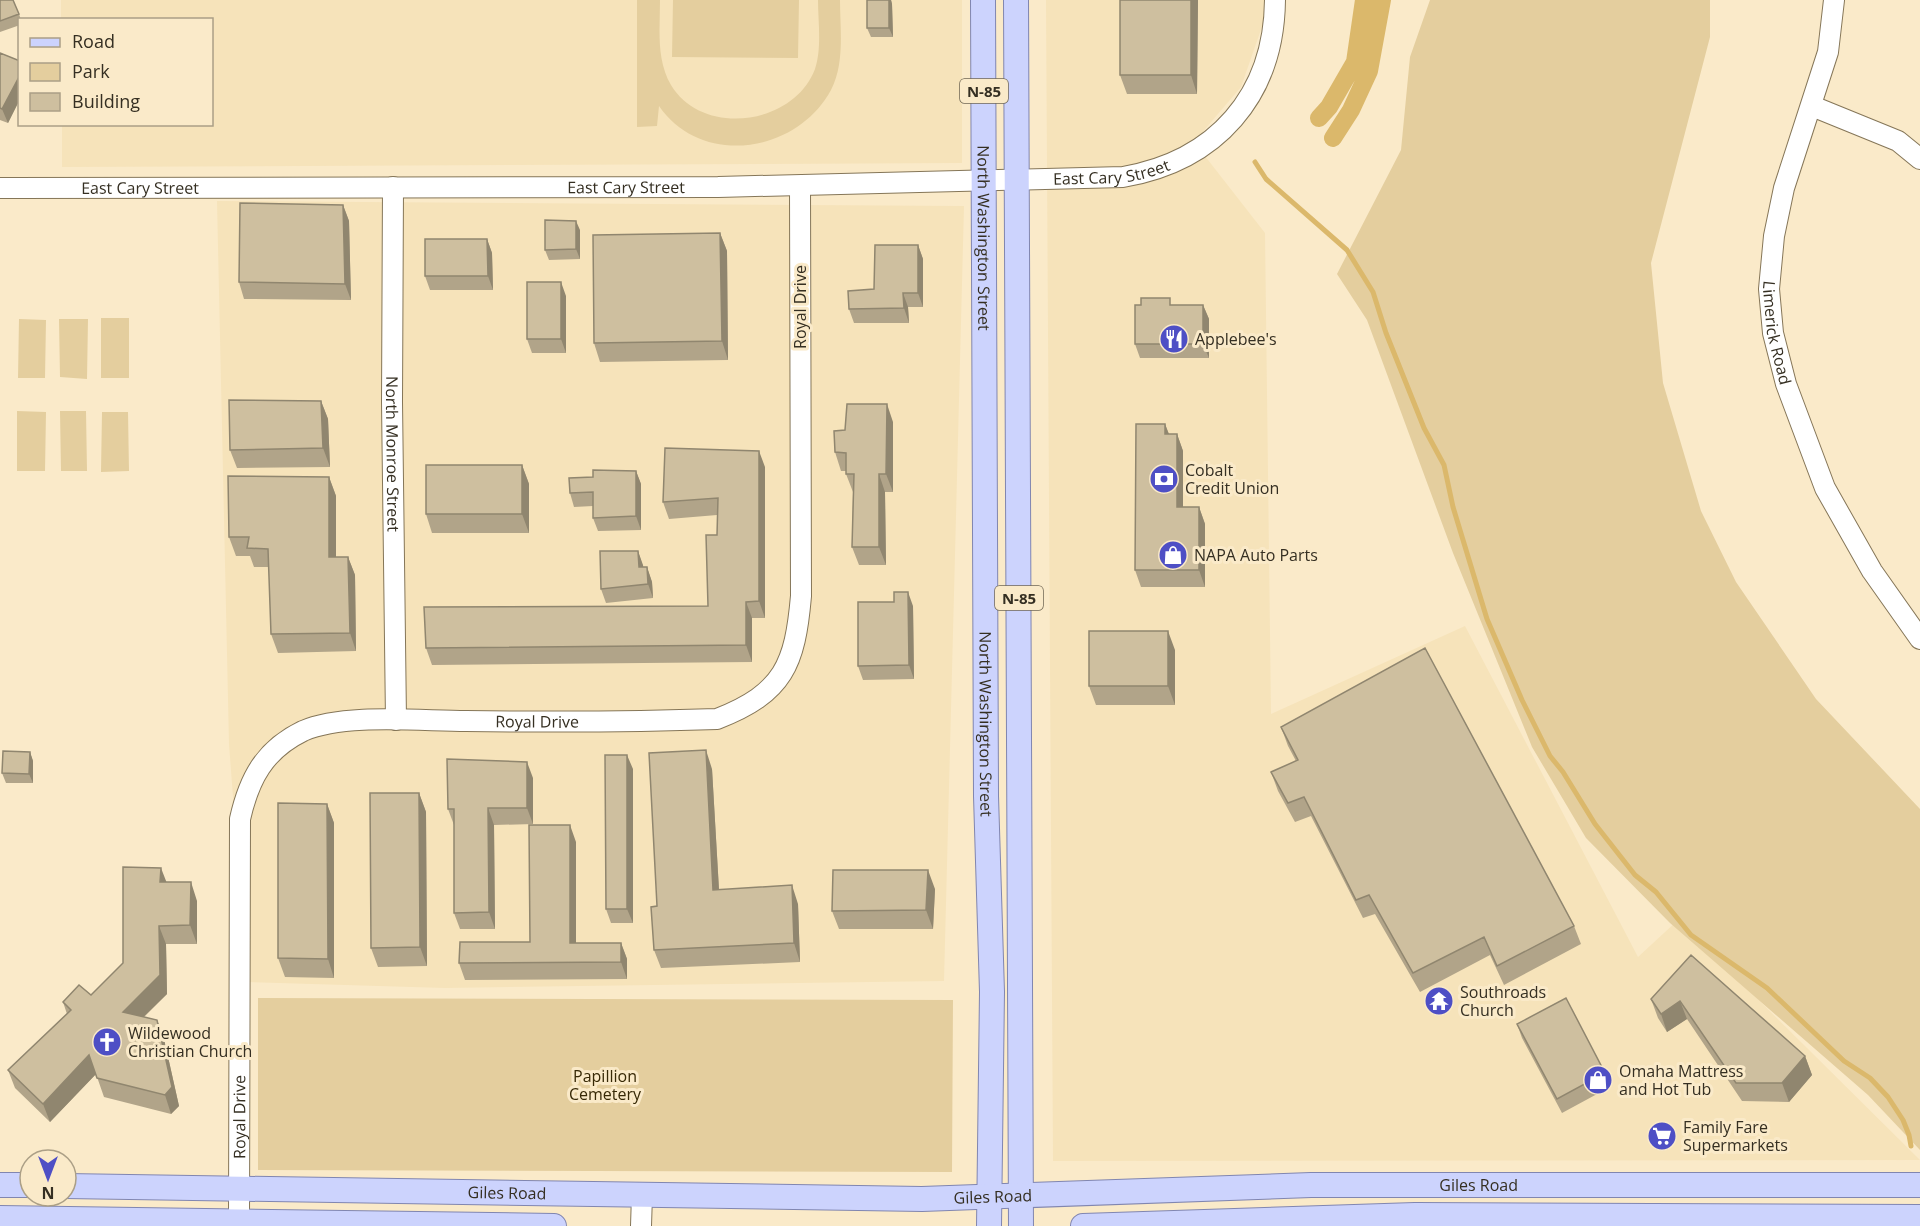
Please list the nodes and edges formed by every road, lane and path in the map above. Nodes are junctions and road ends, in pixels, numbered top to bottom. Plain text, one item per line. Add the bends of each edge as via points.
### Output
1 (983, 0) edge
2 (1016, 0) edge
3 (1275, 0) edge
4 (1834, 0) edge
5 (1812, 106) junction
6 (1920, 159) edge
7 (984, 181) junction
8 (1017, 181) junction
9 (800, 186) junction
10 (393, 187) junction
11 (0, 188) edge
12 (1920, 639) edge
13 (396, 720) junction
14 (0, 1185) edge
15 (18, 1185) edge
16 (1920, 1185) edge
17 (78, 1186) edge
18 (240, 1189) junction
19 (642, 1195) junction
20 (1022, 1195) junction
21 (989, 1197) junction
22 (1920, 1217) edge
23 (0, 1218) edge
24 (239, 1221) junction
25 (554, 1226) edge
26 (641, 1226) edge
27 (989, 1226) edge
28 (1022, 1226) edge
29 (1083, 1226) edge

1 - 7 main road, North Washington Street / N-85
2 - 8 main road, North Washington Street / N-85
3 - 8 street, East Cary Street via 1270,46 1261,76 1233,120 1197,152 1142,174 1103,180
4 - 5 street, Limerick Road via 1828,52
5 - 6 street via 1898,141
5 - 12 street, Limerick Road via 1784,188 1774,236 1769,289 1773,333 1786,384 1825,488 1872,571
7 - 8 street, East Cary Street
7 - 9 street, East Cary Street
7 - 21 main road, North Washington Street / N-85 via 986,796 992,992
8 - 20 main road, North Washington Street / N-85
9 - 10 street, East Cary Street
9 - 13 street, Royal Drive via 801,596 798,635 783,674 767,693 742,709 717,718
10 - 11 street, East Cary Street
10 - 13 street, North Monroe Street
13 - 18 street, Royal Drive via 330,724 304,731 264,758 246,790 240,819 239,865
14 - 15 main road
16 - 20 main road, Giles Road via 1311,1185
17 - 18 main road, Giles Road
18 - 19 main road, Giles Road
18 - 24 street, Royal Drive
19 - 21 main road, Giles Road
19 - 26 street
20 - 21 main road, Giles Road
20 - 28 main road, N-85
21 - 27 main road, N-85
22 - 29 main road, Giles Road via 1415,1215
23 - 24 main road, Giles Road
24 - 25 main road, Giles Road

